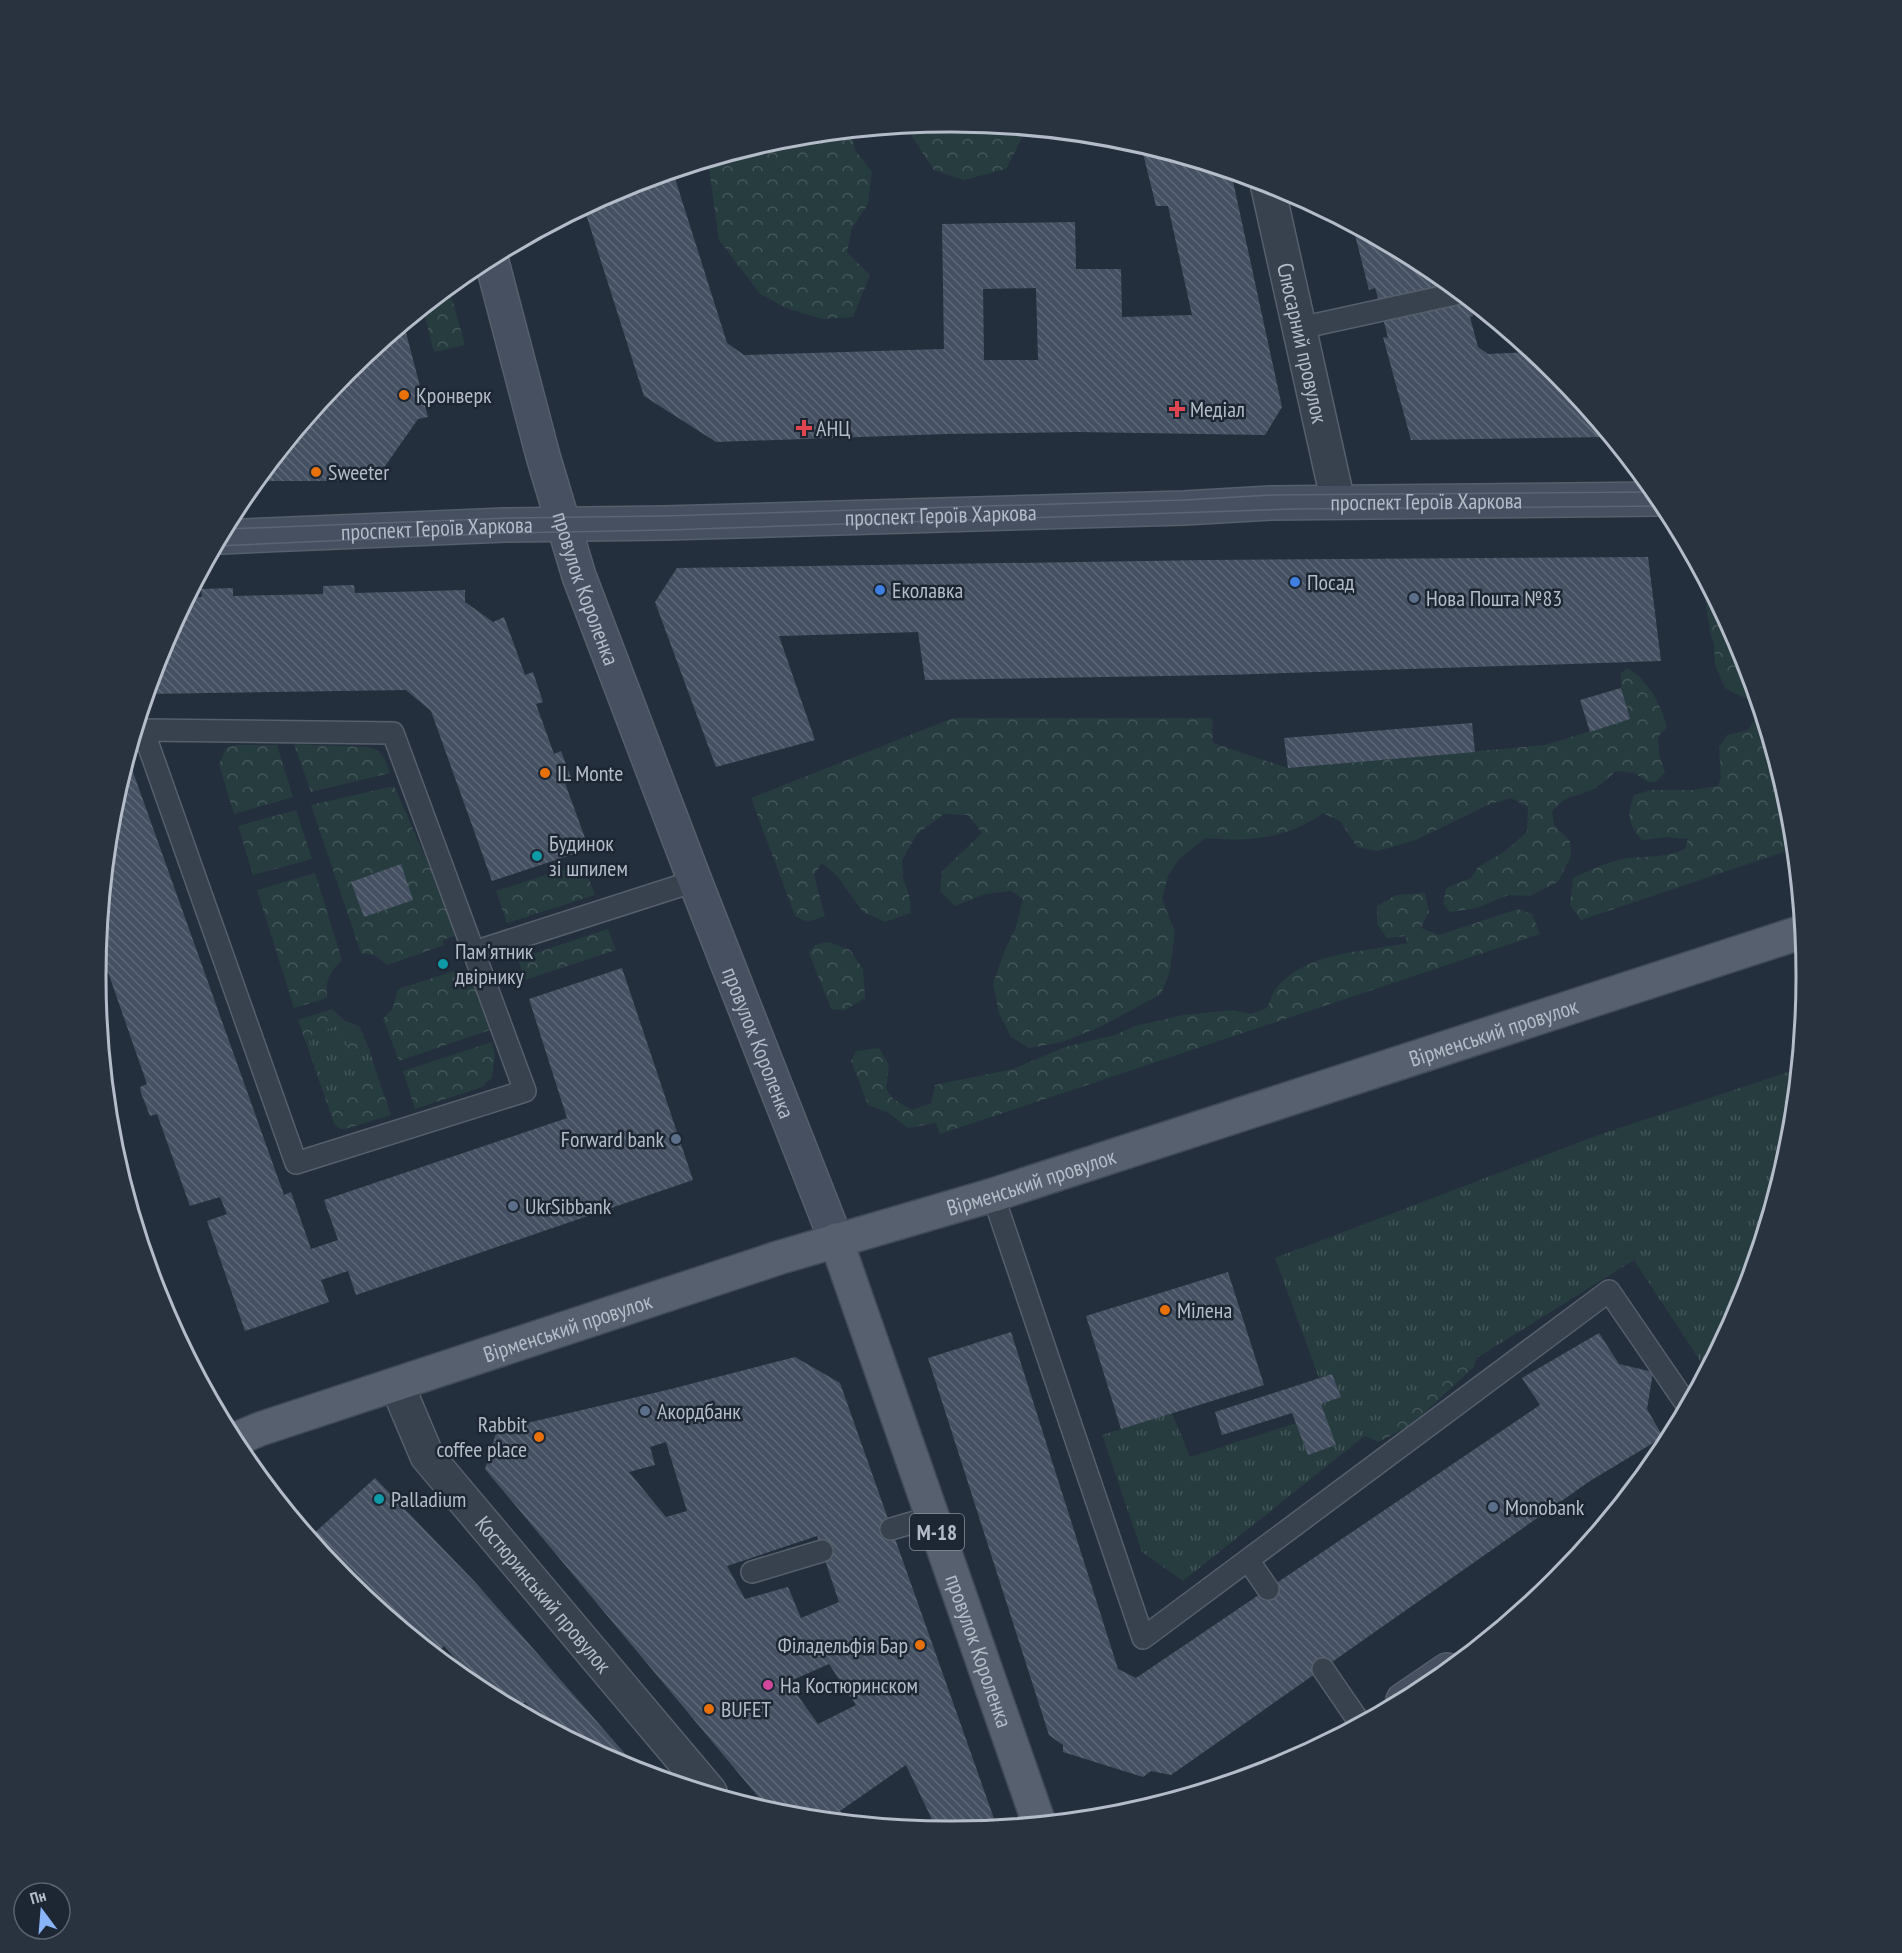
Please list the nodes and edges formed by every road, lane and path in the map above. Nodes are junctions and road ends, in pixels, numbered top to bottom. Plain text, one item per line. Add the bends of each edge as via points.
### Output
1 (1270, 194) edge
2 (493, 267) edge
3 (1449, 295) edge
4 (1300, 328) junction
5 (1647, 499) edge
6 (1338, 502) junction
7 (563, 524) junction
8 (231, 537) edge
9 (143, 730) edge
10 (143, 731) edge
11 (695, 881) junction
12 (1794, 934) edge
13 (474, 952) junction
14 (993, 1195) junction
15 (836, 1240) junction
16 (397, 1385) junction
17 (1682, 1398) edge
18 (247, 1435) edge
19 (932, 1517) junction
20 (891, 1529) dead end
21 (822, 1551) dead end
22 (1248, 1560) junction
23 (752, 1572) dead end
24 (1268, 1589) dead end
25 (1323, 1669) dead end
26 (1356, 1717) edge
27 (701, 1782) edge
28 (1037, 1816) edge

1 - 4 street, Слюсарний провулок
2 - 7 street, провулок Короленка
3 - 4 lane
4 - 6 street, Слюсарний провулок
5 - 6 street, проспект Героїв Харкова
6 - 7 street, проспект Героїв Харкова
7 - 8 street, проспект Героїв Харкова
7 - 11 street, провулок Короленка via 579,576
9 - 13 lane via 393,733
10 - 13 lane via 296,1163 525,1091
11 - 13 lane
11 - 15 street, провулок Короленка
12 - 14 main road, Вірменський провулок
14 - 15 main road, Вірменський провулок
14 - 22 lane via 1143,1638
15 - 16 main road, Вірменський провулок
15 - 19 main road, провулок Короленка / М-18
16 - 18 main road, Вірменський провулок
16 - 27 street, Костюринський провулок via 427,1456
17 - 22 lane via 1609,1291
19 - 20 lane
19 - 28 main road, провулок Короленка / М-18
21 - 23 lane
22 - 24 lane
25 - 26 lane

